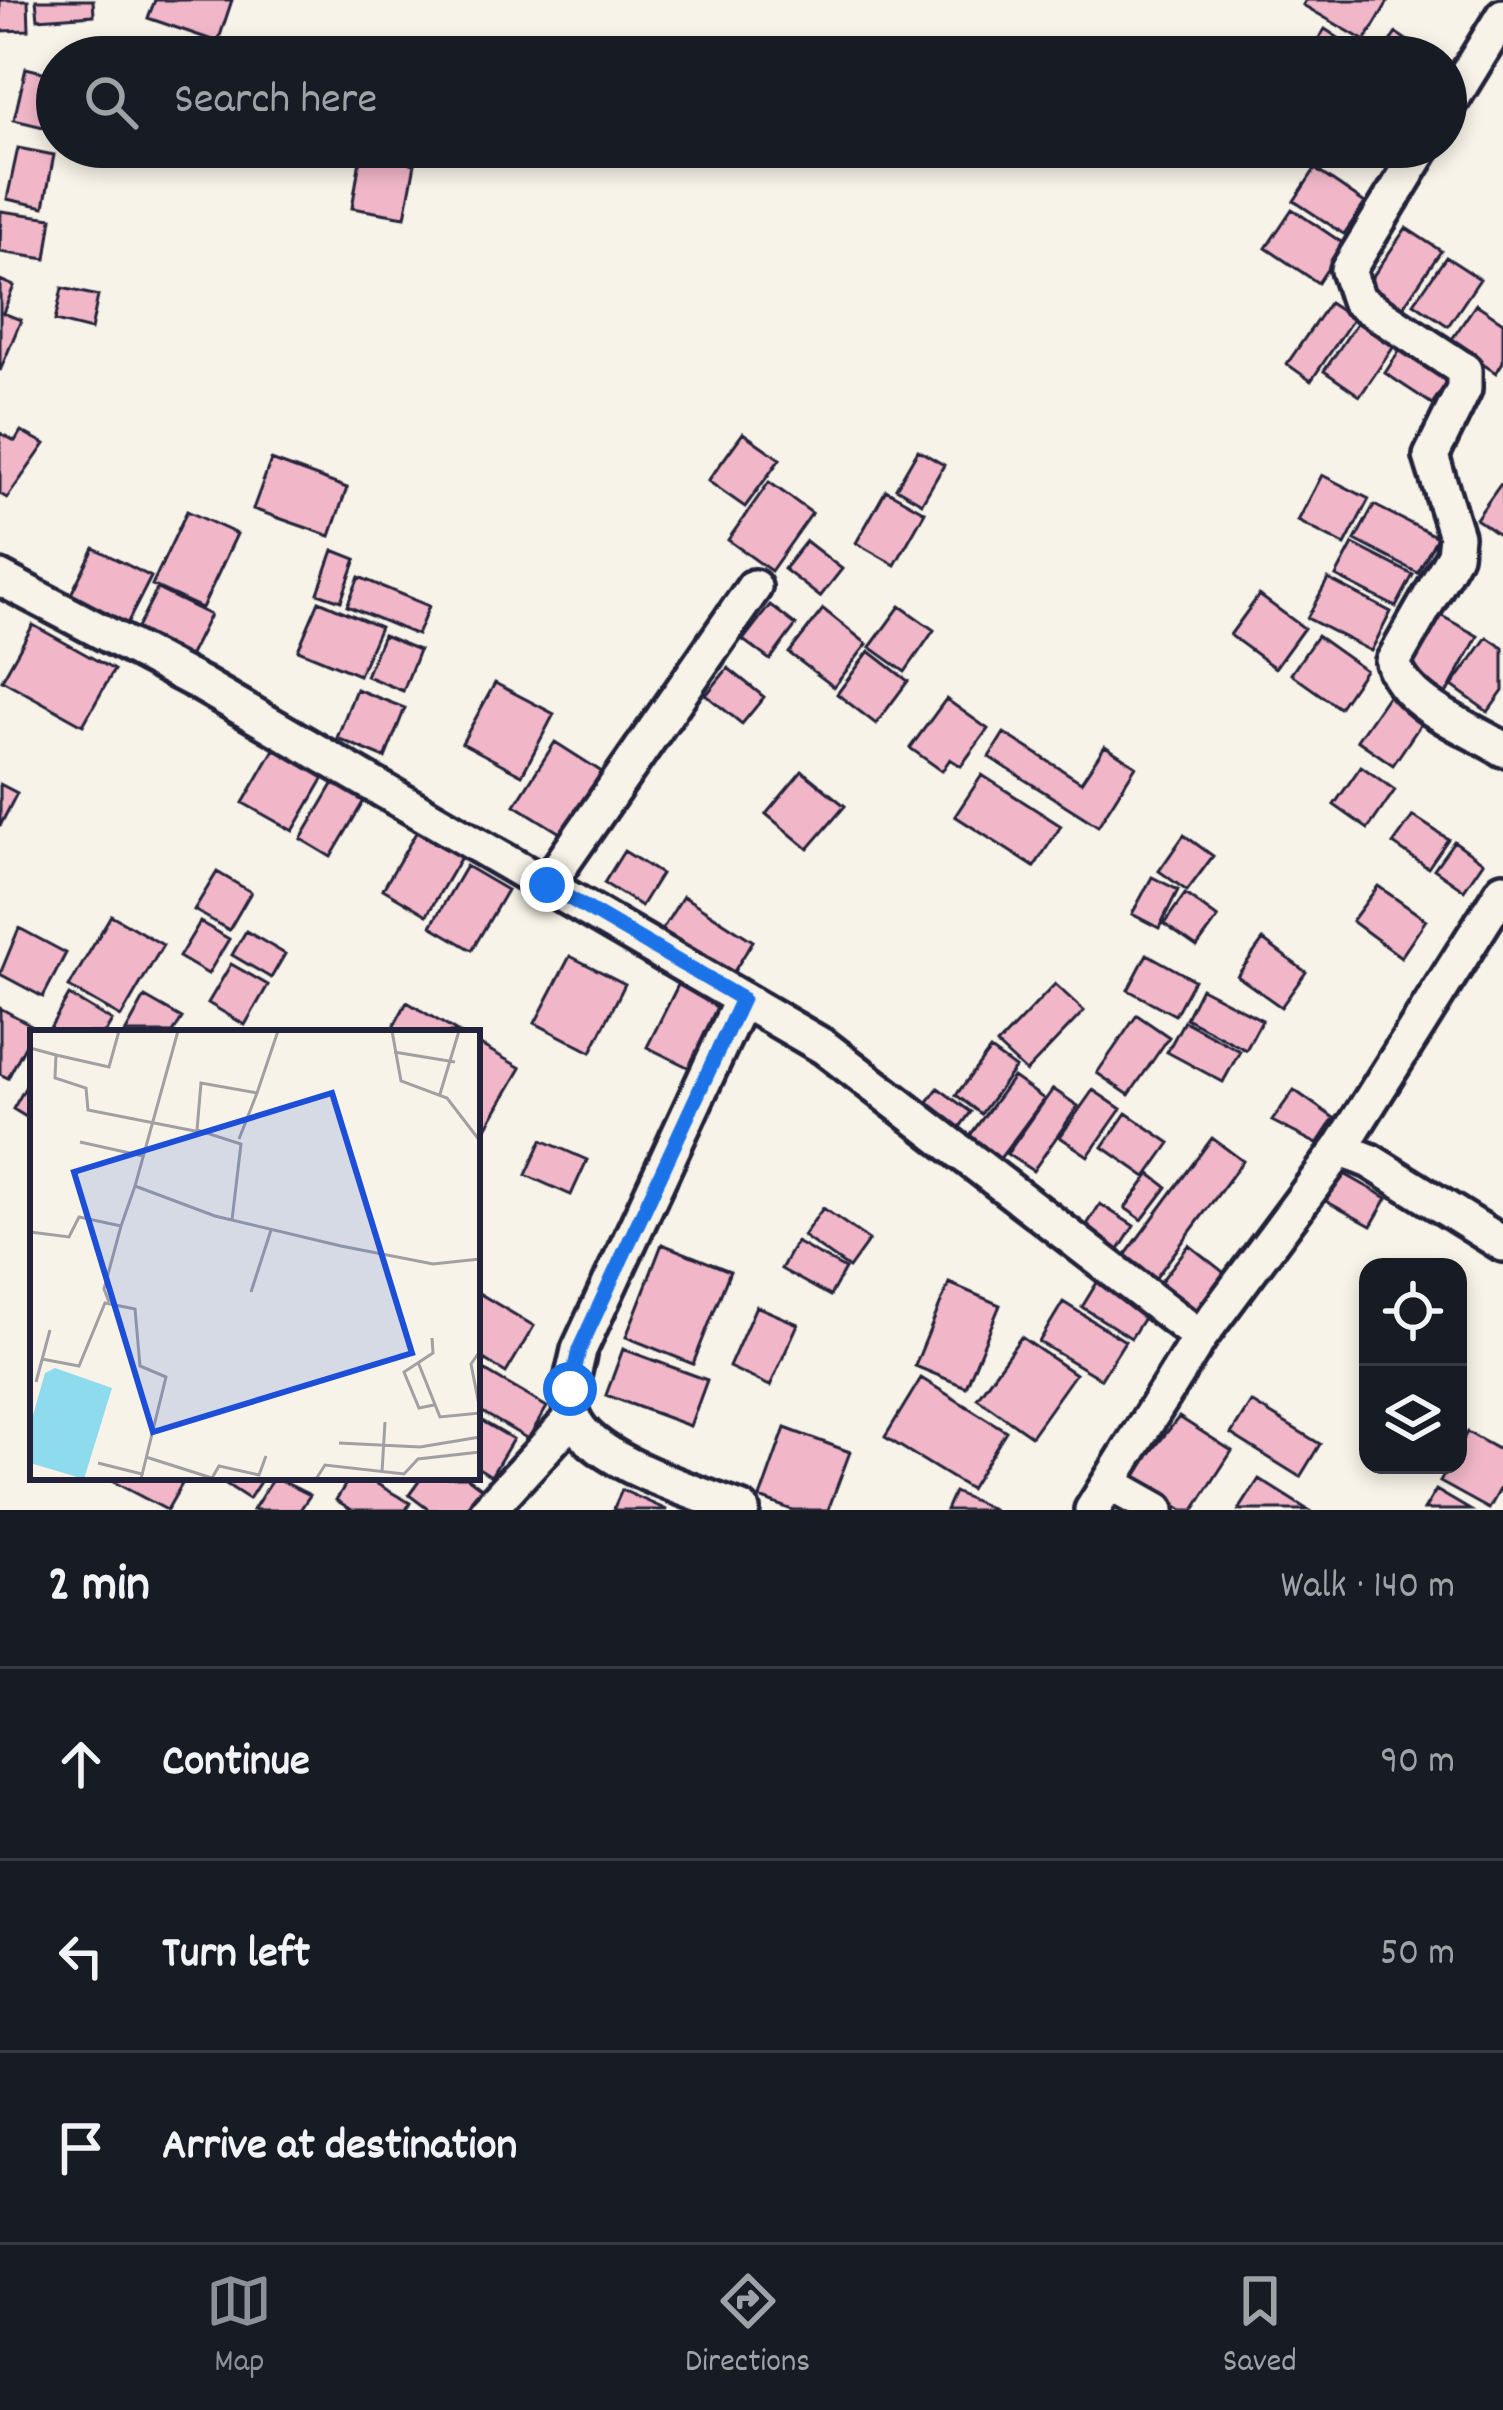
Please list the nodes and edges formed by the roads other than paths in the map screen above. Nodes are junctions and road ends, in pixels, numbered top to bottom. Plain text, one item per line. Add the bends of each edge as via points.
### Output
1 (1503, 16) edge
2 (1467, 75) edge
3 (1410, 168) edge
4 (0, 578) edge
5 (754, 587) dead end
6 (1503, 748) edge
7 (547, 885) junction
8 (1503, 890) edge
9 (742, 999) junction
10 (1340, 1149) junction
11 (1503, 1244) edge
12 (1201, 1337) junction
13 (573, 1417) junction
14 (1101, 1496) edge
15 (488, 1510) edge
16 (742, 1510) edge
17 (1157, 1510) edge

1 - 2 street
3 - 6 street via 1348,270 1358,299 1464,370 1464,389 1431,456 1456,536 1454,555 1393,662 1414,695
4 - 7 street
5 - 7 street
7 - 9 street
8 - 10 street
9 - 12 street via 824,1048
9 - 13 street via 579,1350
10 - 11 street
10 - 12 street
12 - 14 street
13 - 15 street
13 - 16 street via 625,1463
14 - 17 street

